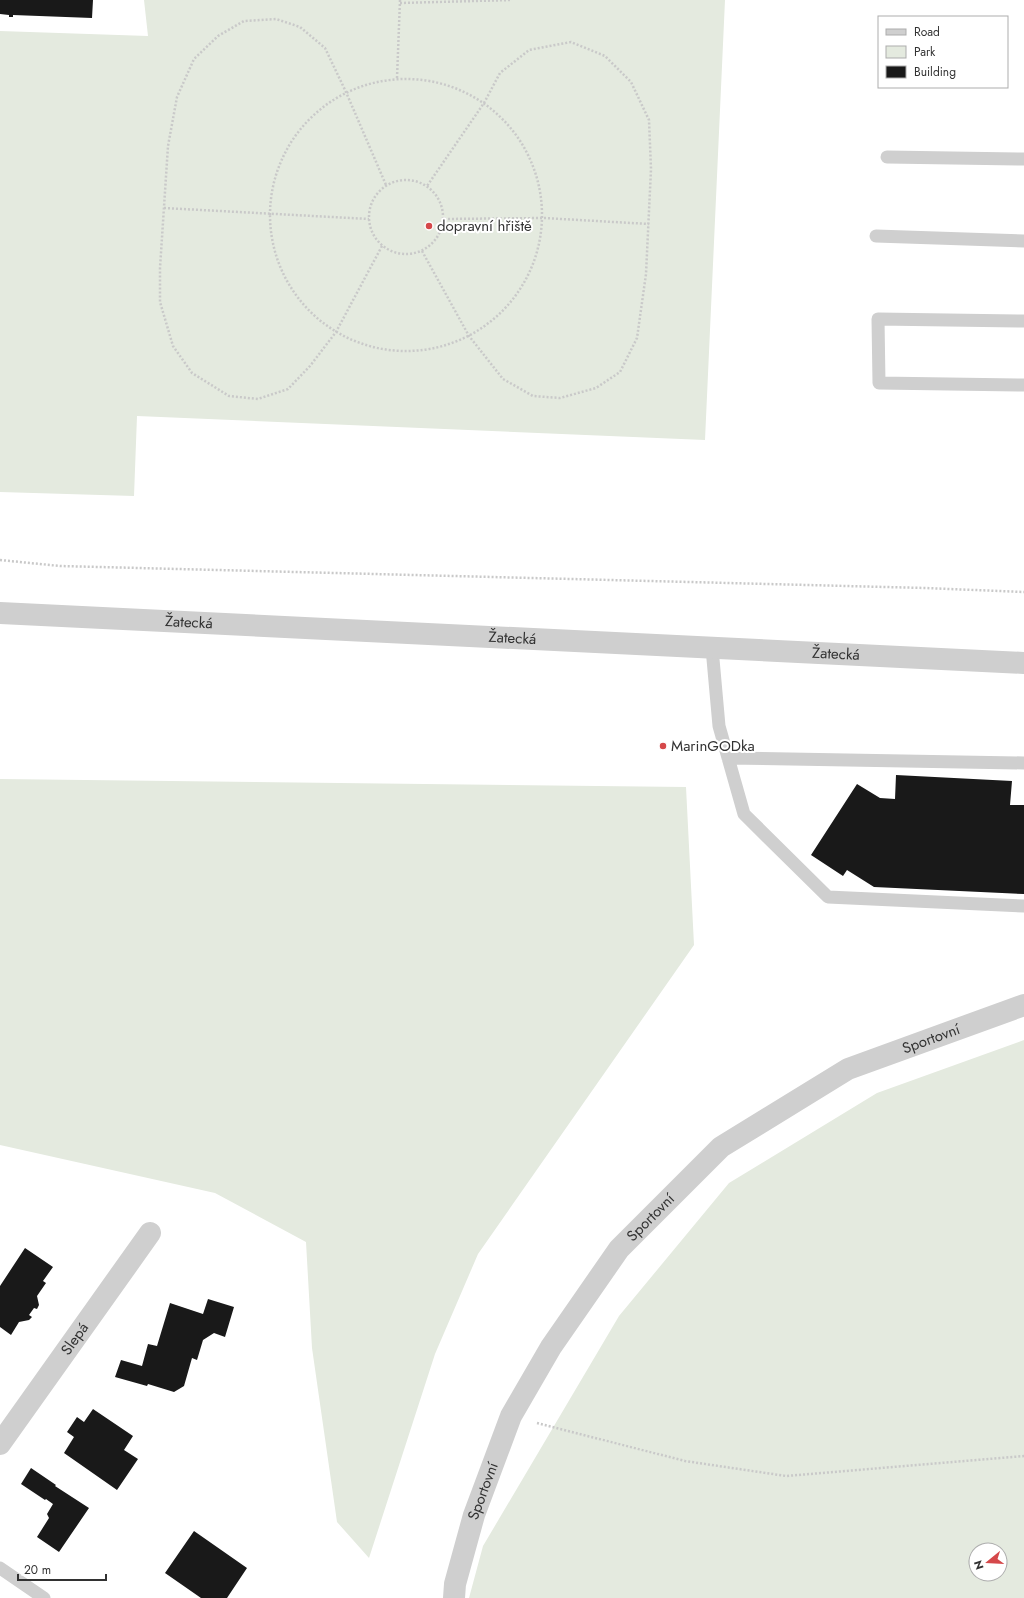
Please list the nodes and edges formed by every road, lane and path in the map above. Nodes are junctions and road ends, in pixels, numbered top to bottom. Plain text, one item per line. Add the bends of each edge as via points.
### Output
1 (512, 0) edge
2 (400, 2) edge
3 (397, 78) junction
4 (346, 92) junction
5 (484, 103) junction
6 (887, 157) dead end
7 (1024, 159) edge
8 (386, 185) junction
9 (427, 186) junction
10 (163, 208) junction
11 (269, 213) junction
12 (369, 218) junction
13 (544, 218) junction
14 (444, 219) junction
15 (649, 224) junction
16 (876, 236) dead end
17 (1024, 241) edge
18 (382, 246) junction
19 (422, 251) junction
20 (1024, 321) edge
21 (336, 332) junction
22 (468, 336) junction
23 (1024, 386) edge
24 (0, 560) edge
25 (1024, 592) edge
26 (0, 613) edge
27 (712, 648) junction
28 (1024, 663) edge
29 (728, 758) junction
30 (1024, 763) edge
31 (1024, 906) edge
32 (1024, 1005) edge
33 (150, 1233) dead end
34 (512, 1416) junction
35 (0, 1444) edge
36 (1024, 1456) edge
37 (0, 1568) edge
38 (44, 1598) edge
39 (454, 1598) edge

1 - 2 path
2 - 3 path
3 - 4 path via 370,82
3 - 5 path via 428,80 457,88
4 - 8 path
4 - 10 path via 325,48 300,28 276,19 244,21 218,36 194,59 177,97 168,146
4 - 11 path via 315,113 290,141 275,175
5 - 9 path
5 - 13 path via 507,124 526,150 537,180
5 - 15 path via 500,72 529,50 571,42 605,56 631,82 649,120
6 - 7 lane
8 - 9 path via 406,179
8 - 12 path via 376,194 370,206
9 - 14 path via 439,200
10 - 11 path
10 - 21 path via 160,302 173,346 192,373 229,396 258,399 288,389 310,366
11 - 12 path
11 - 21 path via 273,248 287,281 308,310
12 - 18 path via 370,229
13 - 14 path
13 - 15 path
13 - 22 path via 538,249 523,284 500,314
14 - 19 path via 437,238
15 - 22 path via 646,274 637,338 620,372 596,388 560,398 533,396 503,379
16 - 17 lane
18 - 19 path via 401,254
18 - 21 path
19 - 22 path
20 - 23 lane via 878,319 879,383
21 - 22 path via 367,346 402,351 436,348
24 - 25 path via 60,566
26 - 27 street, Žatecká
27 - 28 street, Žatecká
27 - 29 lane via 719,726
29 - 30 lane
29 - 31 lane via 744,814 828,897
32 - 34 street, Sportovní via 848,1069 721,1147 619,1249 551,1347
33 - 35 street, Slepá
34 - 36 path via 685,1461 786,1476
34 - 39 street, Sportovní via 474,1515 455,1584
37 - 38 lane

